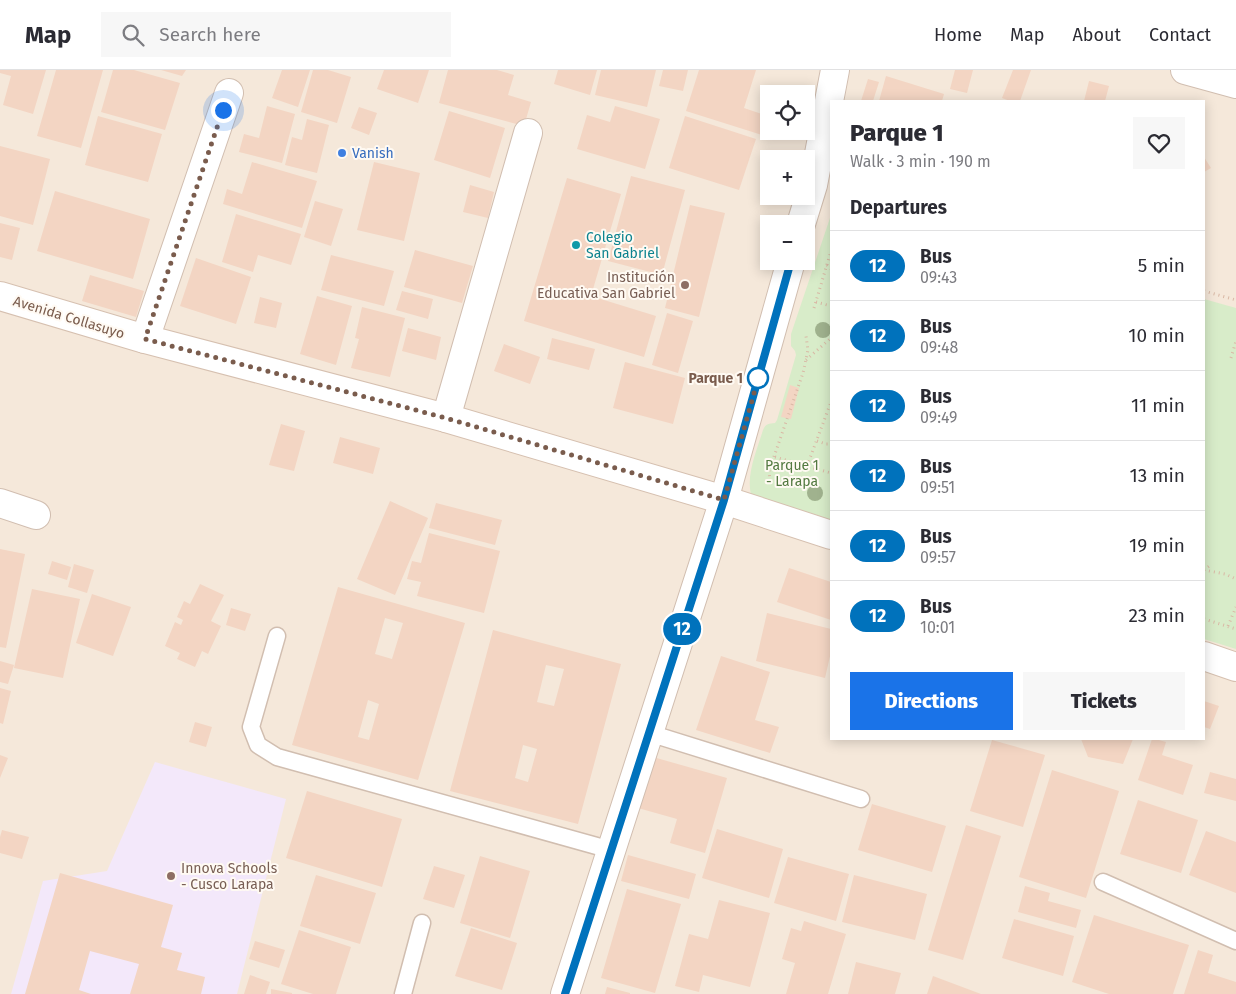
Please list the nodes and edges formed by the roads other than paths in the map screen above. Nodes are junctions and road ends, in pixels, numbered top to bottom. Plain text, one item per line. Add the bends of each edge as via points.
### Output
1 (835, 70) edge
2 (1185, 70) edge
3 (1236, 84) edge
4 (230, 93) dead end
5 (528, 133) dead end
6 (804, 215) edge
7 (788, 270) edge
8 (0, 296) edge
9 (145, 339) junction
10 (446, 418) junction
11 (724, 500) junction
12 (0, 503) edge
13 (36, 515) dead end
14 (830, 535) edge
15 (277, 636) dead end
16 (1205, 656) edge
17 (1236, 667) edge
18 (649, 733) junction
19 (861, 799) dead end
20 (611, 850) junction
21 (1103, 882) dead end
22 (422, 923) dead end
23 (1236, 941) edge
24 (403, 994) edge
25 (565, 994) edge

1 - 6 street via 813,185
2 - 3 street
4 - 9 street
5 - 10 street
7 - 11 street
8 - 9 street, Avenida Collasuyo
9 - 10 street, Avenida Collasuyo
10 - 11 street, Avenida Collasuyo
11 - 14 street, Avenida Collasuyo
11 - 18 street
12 - 13 street
15 - 20 lane via 251,727 258,745 277,757
16 - 17 street
18 - 19 lane
18 - 20 street
20 - 25 street
21 - 23 lane
22 - 24 lane

